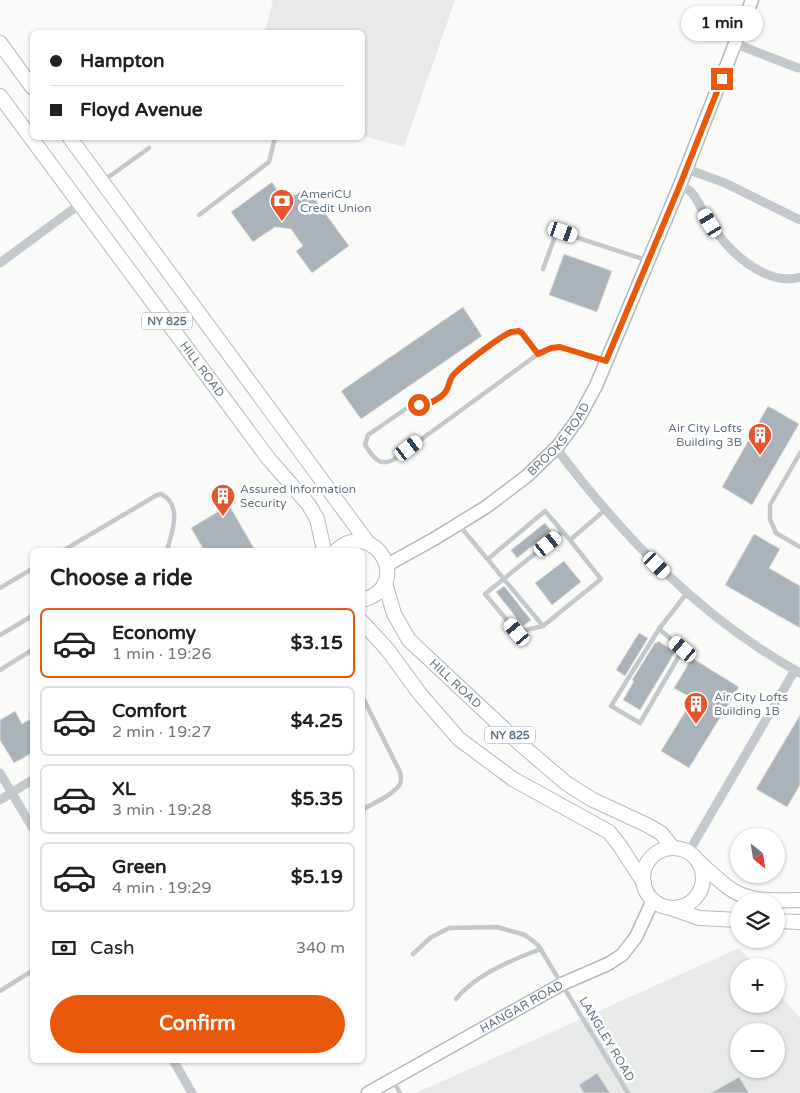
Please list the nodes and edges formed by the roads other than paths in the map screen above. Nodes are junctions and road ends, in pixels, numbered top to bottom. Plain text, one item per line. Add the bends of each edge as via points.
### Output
1 (752, 0) edge
2 (0, 43) edge
3 (736, 44) junction
4 (798, 68) dead end
5 (30, 84) edge
6 (0, 96) edge
7 (30, 136) edge
8 (33, 140) edge
9 (71, 140) edge
10 (274, 140) edge
11 (149, 148) dead end
12 (687, 169) junction
13 (102, 182) junction
14 (680, 185) junction
15 (80, 204) junction
16 (199, 215) dead end
17 (800, 220) edge
18 (647, 261) junction
19 (0, 263) edge
20 (543, 269) dead end
21 (800, 277) edge
22 (538, 354) junction
23 (606, 361) junction
24 (556, 448) junction
25 (800, 453) edge
26 (605, 510) junction
27 (458, 524) junction
28 (562, 532) junction
29 (570, 540) junction
30 (368, 543) junction
31 (800, 547) edge
32 (67, 548) edge
33 (167, 548) edge
34 (324, 548) edge
35 (340, 548) edge
36 (488, 559) junction
37 (387, 565) junction
38 (30, 570) edge
39 (504, 579) junction
40 (385, 583) junction
41 (0, 588) edge
42 (687, 593) junction
43 (365, 599) edge
44 (30, 617) edge
45 (365, 625) edge
46 (543, 626) junction
47 (659, 629) junction
48 (0, 635) edge
49 (30, 651) edge
50 (0, 670) edge
51 (798, 670) edge
52 (365, 702) edge
53 (0, 773) edge
54 (30, 781) edge
55 (12, 792) junction
56 (0, 800) edge
57 (365, 808) edge
58 (30, 824) edge
59 (673, 848) junction
60 (688, 852) junction
61 (699, 862) junction
62 (644, 883) junction
63 (653, 900) junction
64 (800, 900) edge
65 (669, 908) junction
66 (730, 920) edge
67 (785, 922) edge
68 (800, 922) edge
69 (539, 947) junction
70 (413, 954) dead end
71 (30, 973) edge
72 (562, 984) junction
73 (0, 991) edge
74 (456, 998) dead end
75 (175, 1063) edge
76 (392, 1079) junction
77 (192, 1093) edge
78 (368, 1093) edge
79 (400, 1093) edge
80 (628, 1093) edge

1 - 3 street, BROOKS ROAD
2 - 5 main road
3 - 4 street
3 - 12 street, BROOKS ROAD
6 - 7 main road, HILL ROAD / NY 825
8 - 15 main road, HILL ROAD / NY 825
9 - 13 main road, NY 825
10 - 16 lane via 269,162
11 - 13 lane
12 - 14 street, BROOKS ROAD
12 - 17 street via 725,183
13 - 30 main road, NY 825
14 - 18 street, BROOKS ROAD
14 - 21 street via 692,192 710,223 743,260 774,277 791,280
15 - 19 street
15 - 34 main road, HILL ROAD / NY 825 via 280,474 310,505
18 - 20 lane via 560,232 556,234
18 - 23 street, BROOKS ROAD
22 - 22 lane via 393,460 380,462 365,445 368,435 410,406 426,405 446,392 456,372 507,333 519,331
22 - 23 lane via 560,347
23 - 24 street, BROOKS ROAD via 578,419
24 - 26 street
24 - 27 street, BROOKS ROAD via 527,476
25 - 31 lane via 770,505 770,519 776,533
26 - 29 lane
26 - 42 street
27 - 36 lane
27 - 37 street, BROOKS ROAD
28 - 29 lane
28 - 36 lane via 545,511
28 - 39 lane
29 - 46 lane via 601,579
30 - 35 main road via 358,541
30 - 37 main road, NY 825 via 380,552
32 - 33 lane via 161,494 168,500 175,516
36 - 39 lane
37 - 40 main road, NY 825
38 - 41 lane
39 - 46 lane
39 - 46 lane via 485,594 517,632
40 - 43 main road via 380,591
40 - 59 main road, HILL ROAD / NY 825 via 394,614 409,640 518,742 566,783 591,799 661,833
42 - 47 lane
42 - 51 street via 731,629
44 - 48 lane
45 - 62 main road, NY 825 via 459,738 513,779 609,832
47 - 47 lane via 611,706 640,723 683,649
49 - 50 lane
51 - 60 street
52 - 57 lane via 402,779 394,791
53 - 55 street
54 - 55 street
55 - 56 street
55 - 58 street
59 - 60 main road
59 - 62 main road via 654,855 647,863
60 - 61 main road
61 - 64 main road via 744,896
61 - 65 main road via 703,881 701,890 688,904
62 - 63 main road, NY 825
63 - 65 main road
63 - 72 street, HANGAR ROAD via 636,937 622,955
65 - 66 main road via 699,918
67 - 68 main road
69 - 70 lane via 525,935 498,927 449,928 430,938
69 - 72 lane, LANGLEY ROAD
69 - 74 lane via 480,978
71 - 73 lane
72 - 76 street, HANGAR ROAD
72 - 80 lane, LANGLEY ROAD
75 - 77 street
76 - 78 street, HANGAR ROAD
76 - 79 lane

